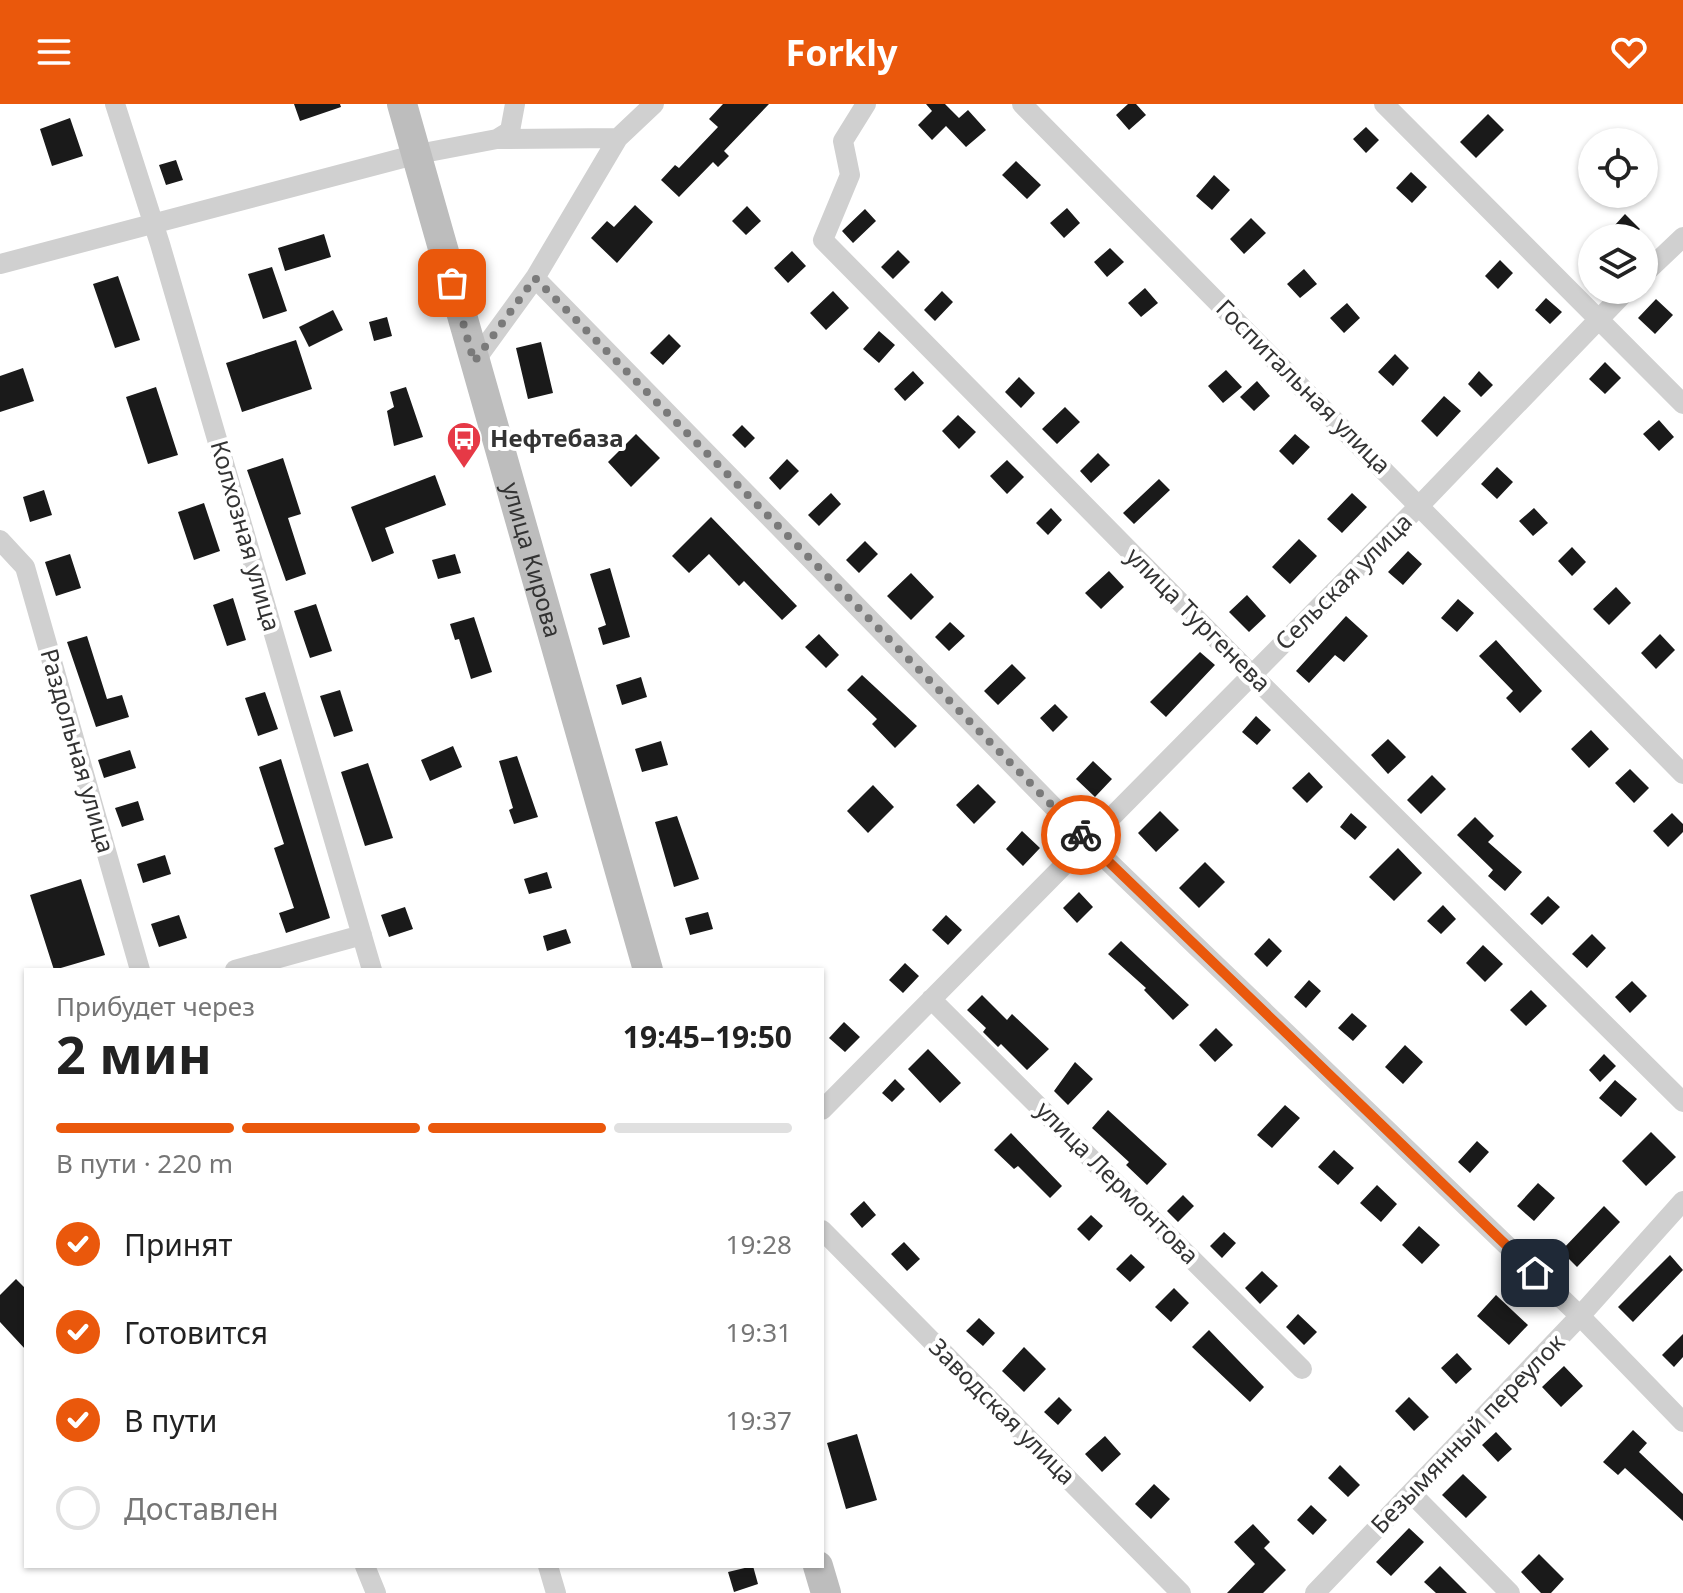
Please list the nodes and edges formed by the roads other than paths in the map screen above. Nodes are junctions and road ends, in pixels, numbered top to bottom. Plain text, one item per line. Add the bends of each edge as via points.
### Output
1 (115, 104) edge
2 (402, 104) edge
3 (515, 104) edge
4 (654, 104) edge
5 (866, 104) edge
6 (1022, 104) edge
7 (1384, 104) edge
8 (618, 138) junction
9 (497, 139) junction
10 (418, 154) junction
11 (152, 225) junction
12 (1683, 237) edge
13 (1658, 261) edge
14 (0, 264) edge
15 (535, 278) junction
16 (1612, 304) edge
17 (1598, 317) junction
18 (474, 362) junction
19 (1683, 404) edge
20 (1420, 505) junction
21 (0, 540) edge
22 (1252, 675) junction
23 (1683, 774) edge
24 (1086, 840) junction
25 (362, 935) junction
26 (139, 968) edge
27 (242, 968) edge
28 (371, 968) edge
29 (647, 968) edge
30 (931, 999) junction
31 (1683, 1102) edge
32 (824, 1108) edge
33 (1683, 1201) edge
34 (824, 1232) edge
35 (1580, 1316) junction
36 (1302, 1369) dead end
37 (1683, 1422) edge
38 (1412, 1494) junction
39 (366, 1568) edge
40 (549, 1568) edge
41 (819, 1568) edge
42 (376, 1593) edge
43 (556, 1593) edge
44 (826, 1593) edge
45 (1181, 1593) edge
46 (1315, 1593) edge
47 (1510, 1593) edge

1 - 11 street, Колхозная улица
2 - 10 main road, улица Кирова
3 - 9 street via 510,131
4 - 8 street
5 - 22 street, улица Тургенева via 843,141 850,175 823,240
6 - 20 street, Госпитальная улица
7 - 17 street
8 - 9 street
8 - 15 street
9 - 10 street
10 - 11 street
10 - 18 main road, улица Кирова
11 - 14 street
11 - 25 street, Колхозная улица
12 - 13 street
15 - 18 street
15 - 24 street
16 - 17 street, Сельская улица
17 - 19 street
17 - 20 street, Сельская улица
18 - 29 main road, улица Кирова
20 - 22 street, Сельская улица
20 - 23 street, Госпитальная улица
21 - 26 street, Раздольная улица via 25,567
22 - 24 street, Сельская улица
22 - 31 street, улица Тургенева
24 - 30 street, Сельская улица
24 - 35 street
25 - 27 street
25 - 28 street, Колхозная улица
30 - 32 street, Сельская улица
30 - 36 street, улица Лермонтова
33 - 35 street, Безымянный переулок
34 - 45 street, Заводская улица
35 - 37 street
35 - 38 street, Безымянный переулок
38 - 46 street, Безымянный переулок
38 - 47 street
39 - 42 street
40 - 43 street
41 - 44 main road

